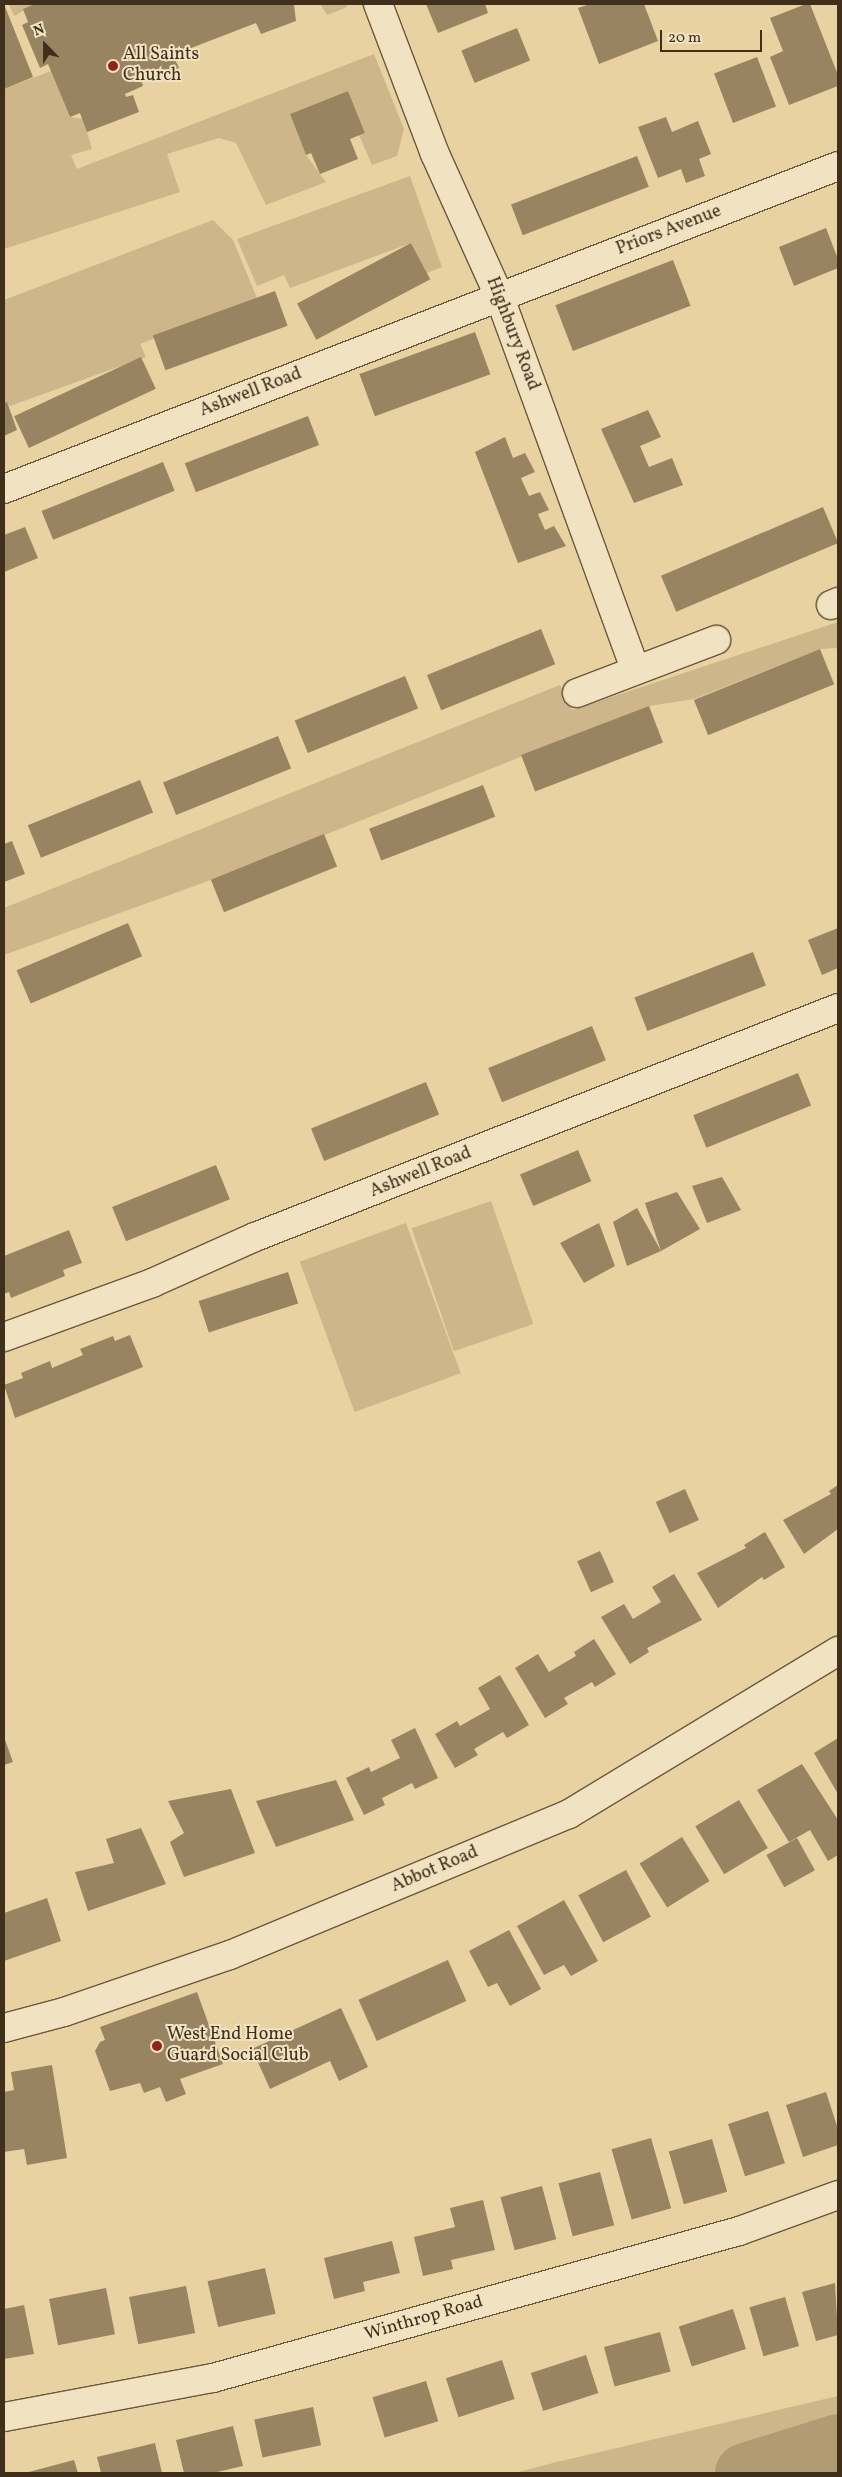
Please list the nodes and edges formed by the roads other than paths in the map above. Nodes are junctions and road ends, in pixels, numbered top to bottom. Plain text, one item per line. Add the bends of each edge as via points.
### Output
1 (378, 4) edge
2 (838, 166) edge
3 (500, 298) junction
4 (4, 489) edge
5 (716, 640) dead end
6 (635, 669) junction
7 (577, 693) dead end
8 (838, 1008) edge
9 (4, 1337) edge
10 (838, 1651) edge
11 (4, 2028) edge
12 (838, 2195) edge
13 (4, 2417) edge

1 - 3 street, Highbury Road via 435,154
2 - 3 street, Priors Avenue
3 - 4 street, Ashwell Road
3 - 6 street, Highbury Road
5 - 6 street
6 - 7 street
8 - 9 street, Ashwell Road via 255,1237 152,1283
10 - 11 street, Abbot Road via 569,1814 230,1955 64,2012
12 - 13 street, Winthrop Road via 739,2232 213,2378

